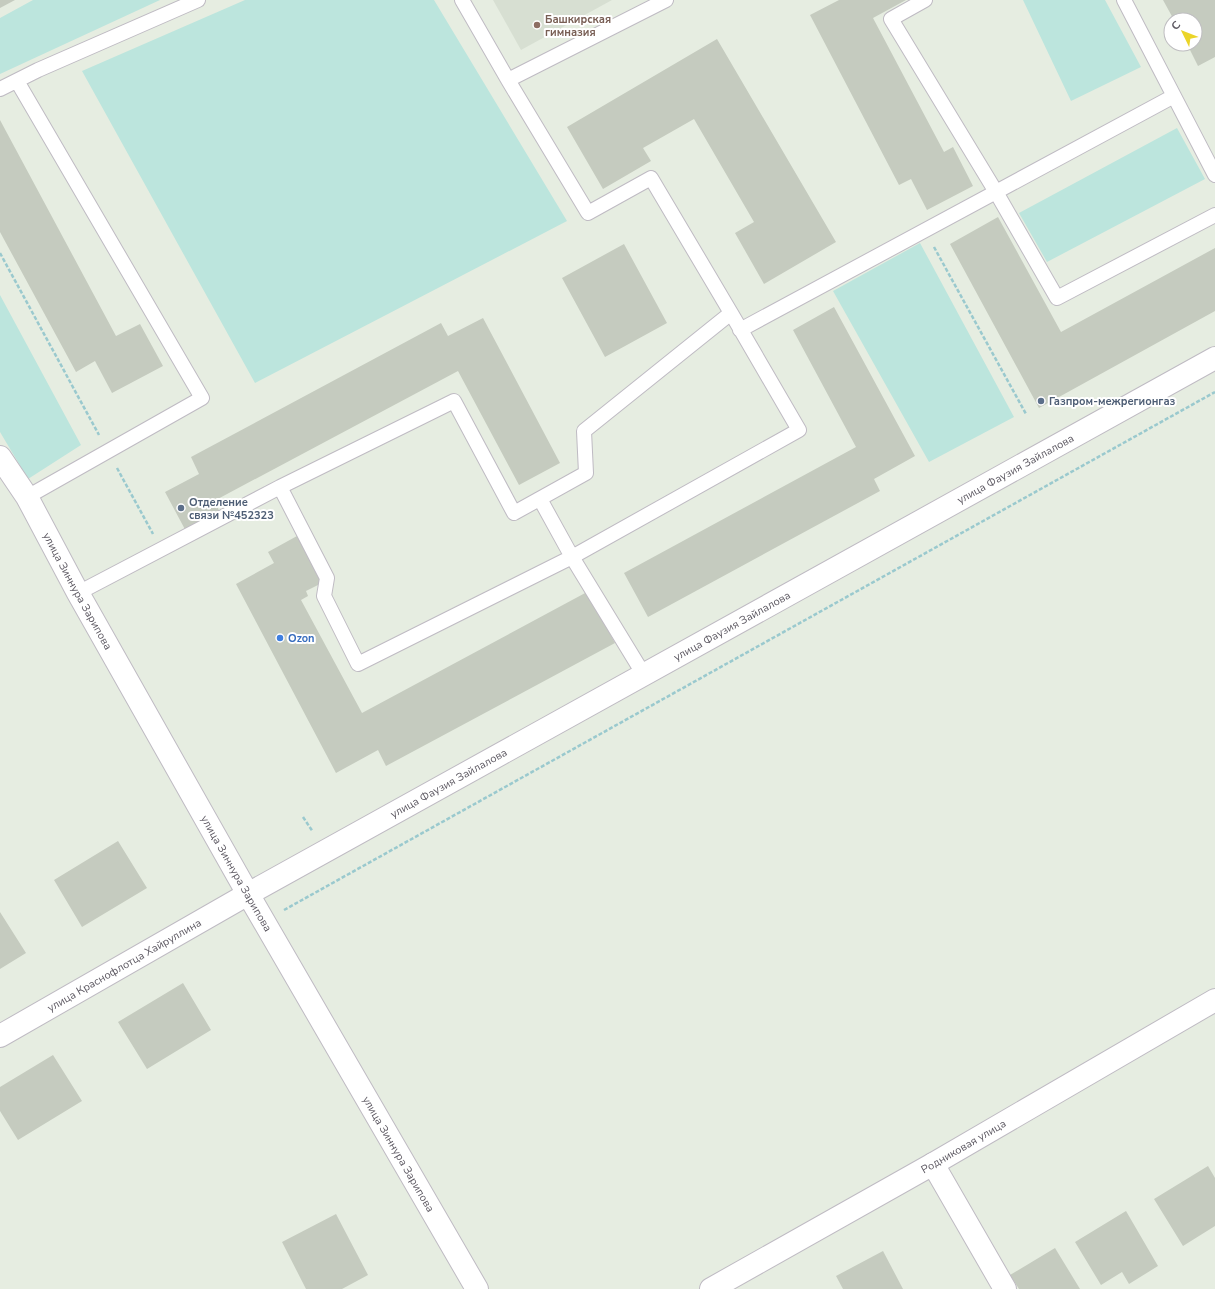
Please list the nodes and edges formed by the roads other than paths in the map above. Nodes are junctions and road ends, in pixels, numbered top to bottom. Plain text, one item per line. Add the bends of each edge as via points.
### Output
1 (198, 0) edge
2 (462, 0) edge
3 (666, 0) edge
4 (925, 0) edge
5 (1124, 0) edge
6 (508, 80) junction
7 (17, 81) junction
8 (0, 89) edge
9 (1174, 96) junction
10 (1215, 175) edge
11 (996, 192) junction
12 (1215, 215) edge
13 (731, 313) junction
14 (740, 330) junction
15 (1215, 358) edge
16 (0, 457) edge
17 (280, 487) junction
18 (27, 498) junction
19 (540, 499) junction
20 (572, 557) junction
21 (78, 593) junction
22 (644, 675) junction
23 (248, 894) junction
24 (1215, 1000) edge
25 (0, 1036) edge
26 (933, 1164) junction
27 (477, 1289) edge
28 (711, 1289) edge
29 (1005, 1289) edge

1 - 7 lane
2 - 6 lane
3 - 6 lane
4 - 11 lane via 891,19
5 - 9 lane
6 - 13 lane via 588,213 651,178
7 - 8 lane
7 - 18 lane via 202,398
9 - 10 lane
9 - 11 lane
11 - 12 lane via 1057,298
11 - 14 lane
13 - 14 lane
13 - 19 lane via 584,432 586,473
14 - 20 lane via 799,430
15 - 22 street, улица Фаузия Зайлалова
16 - 18 street, улица Зиннура Зарипова
17 - 19 lane via 454,401 514,513
17 - 20 lane via 327,578 324,596 358,664
17 - 21 lane
18 - 21 street, улица Зиннура Зарипова
19 - 20 lane
20 - 22 lane
21 - 23 street, улица Зиннура Зарипова
22 - 23 street, улица Фаузия Зайлалова
23 - 25 street, улица Краснофлотца Хайруллина
23 - 27 street, улица Зиннура Зарипова
24 - 26 street, Родниковая улица
26 - 28 street, Родниковая улица
26 - 29 street

